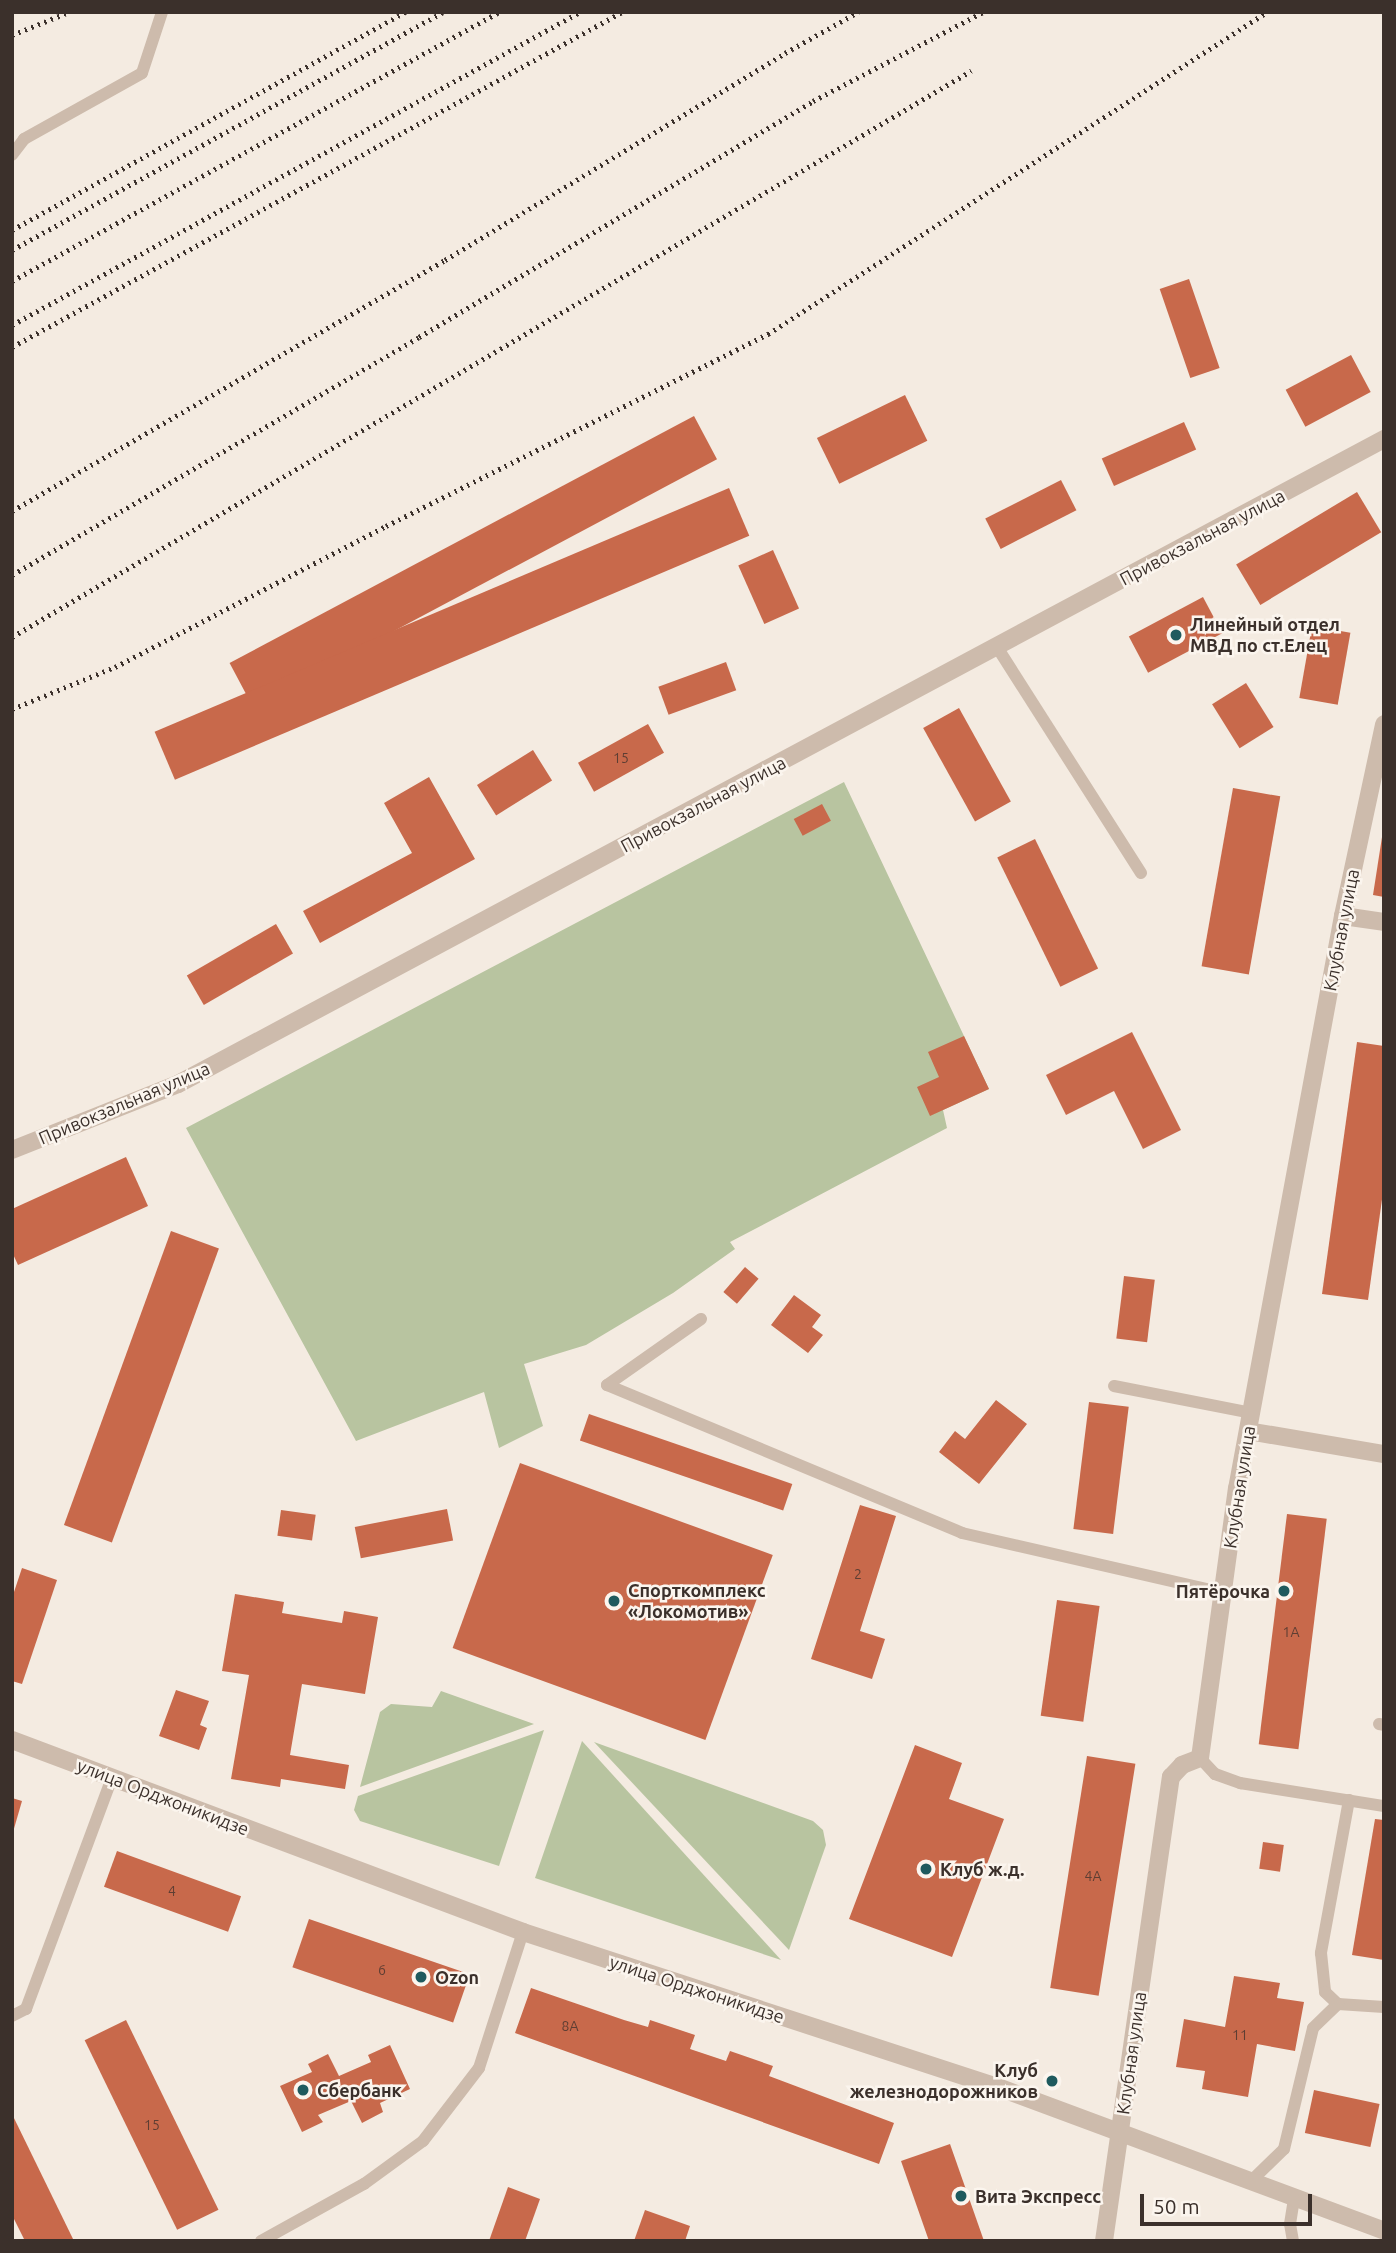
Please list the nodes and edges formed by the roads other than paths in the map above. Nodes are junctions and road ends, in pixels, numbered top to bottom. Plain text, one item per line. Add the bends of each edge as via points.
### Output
1 (162, 12) edge
2 (12, 155) edge
3 (1384, 439) edge
4 (998, 647) junction
5 (1384, 724) edge
6 (1141, 873) dead end
7 (1343, 916) junction
8 (1384, 922) edge
9 (12, 1150) edge
10 (701, 1319) dead end
11 (1114, 1386) dead end
12 (1250, 1422) junction
13 (1384, 1454) edge
14 (1223, 1593) junction
15 (12, 1740) edge
16 (1200, 1758) junction
17 (112, 1778) junction
18 (1349, 1800) junction
19 (1384, 1807) edge
20 (523, 1932) junction
21 (1338, 2004) junction
22 (1384, 2007) edge
23 (12, 2016) edge
24 (1119, 2134) junction
25 (1250, 2182) junction
26 (1294, 2198) junction
27 (1384, 2231) edge
28 (261, 2241) edge
29 (1104, 2241) edge
30 (1293, 2241) edge

1 - 2 lane via 142,73 23,139
3 - 4 street, Привокзальная улица
4 - 6 lane
4 - 9 street, Привокзальная улица via 178,1084
5 - 7 street, Клубная улица
7 - 8 street
7 - 12 street, Клубная улица
10 - 14 lane via 607,1385 962,1533
11 - 12 lane
12 - 13 street
12 - 14 street, Клубная улица
14 - 16 street, Клубная улица
15 - 17 street, улица Орджоникидзе
16 - 18 lane via 1215,1774 1240,1783
16 - 24 street, Клубная улица via 1182,1765 1171,1777
17 - 20 street, улица Орджоникидзе
17 - 23 lane via 26,2009
18 - 19 lane
18 - 21 lane via 1321,1953 1325,1992
20 - 24 street, улица Орджоникидзе via 995,2086
20 - 28 lane via 479,2068 423,2141 364,2184
21 - 22 lane
21 - 25 lane via 1314,2028 1284,2149
24 - 25 street, улица Орджоникидзе
24 - 29 street, Клубная улица
25 - 26 street, улица Орджоникидзе
26 - 27 street, улица Орджоникидзе
26 - 30 lane

